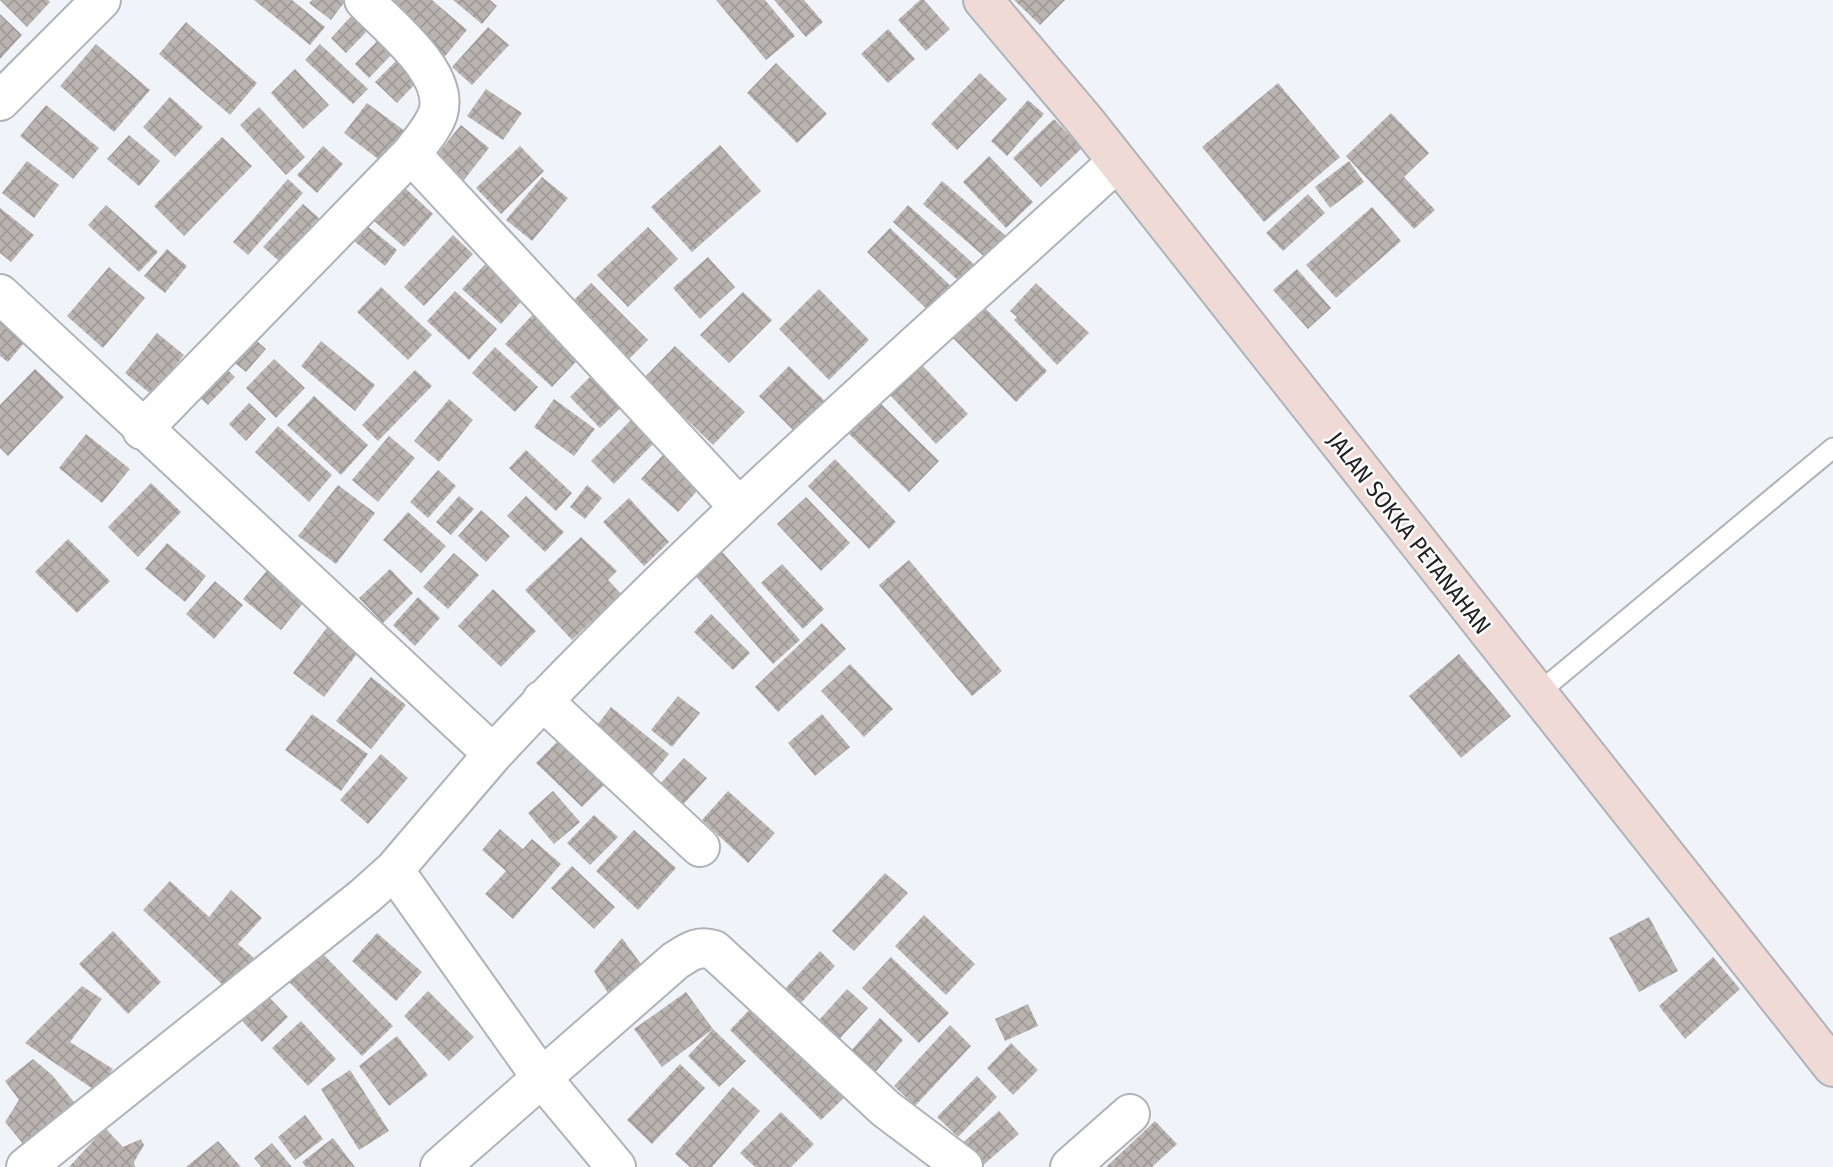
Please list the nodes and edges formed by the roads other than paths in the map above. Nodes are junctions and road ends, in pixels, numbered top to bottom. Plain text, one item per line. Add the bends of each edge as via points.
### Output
1 (101, 0) edge
2 (364, 0) edge
3 (984, 0) edge
4 (0, 101) edge
5 (411, 154) junction
6 (1118, 162) junction
7 (0, 294) edge
8 (142, 430) junction
9 (1833, 448) edge
10 (739, 507) junction
11 (1537, 694) junction
12 (542, 700) junction
13 (493, 754) junction
14 (700, 847) dead end
15 (394, 870) junction
16 (1833, 1067) edge
17 (541, 1077) junction
18 (1130, 1114) dead end
19 (26, 1167) edge
20 (440, 1167) edge
21 (616, 1167) edge
22 (963, 1167) edge
23 (1070, 1167) edge

1 - 4 street
2 - 5 street via 431,71 441,92 438,113
3 - 6 street, JALAN SOKKA PETANAHAN
5 - 8 street
5 - 10 street
6 - 10 street
6 - 11 street, JALAN SOKKA PETANAHAN
7 - 8 street
8 - 13 street
9 - 11 lane
10 - 12 street
11 - 16 street, JALAN SOKKA PETANAHAN
12 - 13 street
12 - 14 street
13 - 15 street
15 - 17 street
15 - 19 street
17 - 20 street
17 - 21 street
17 - 22 street via 675,961 706,947 886,1109
18 - 23 street

